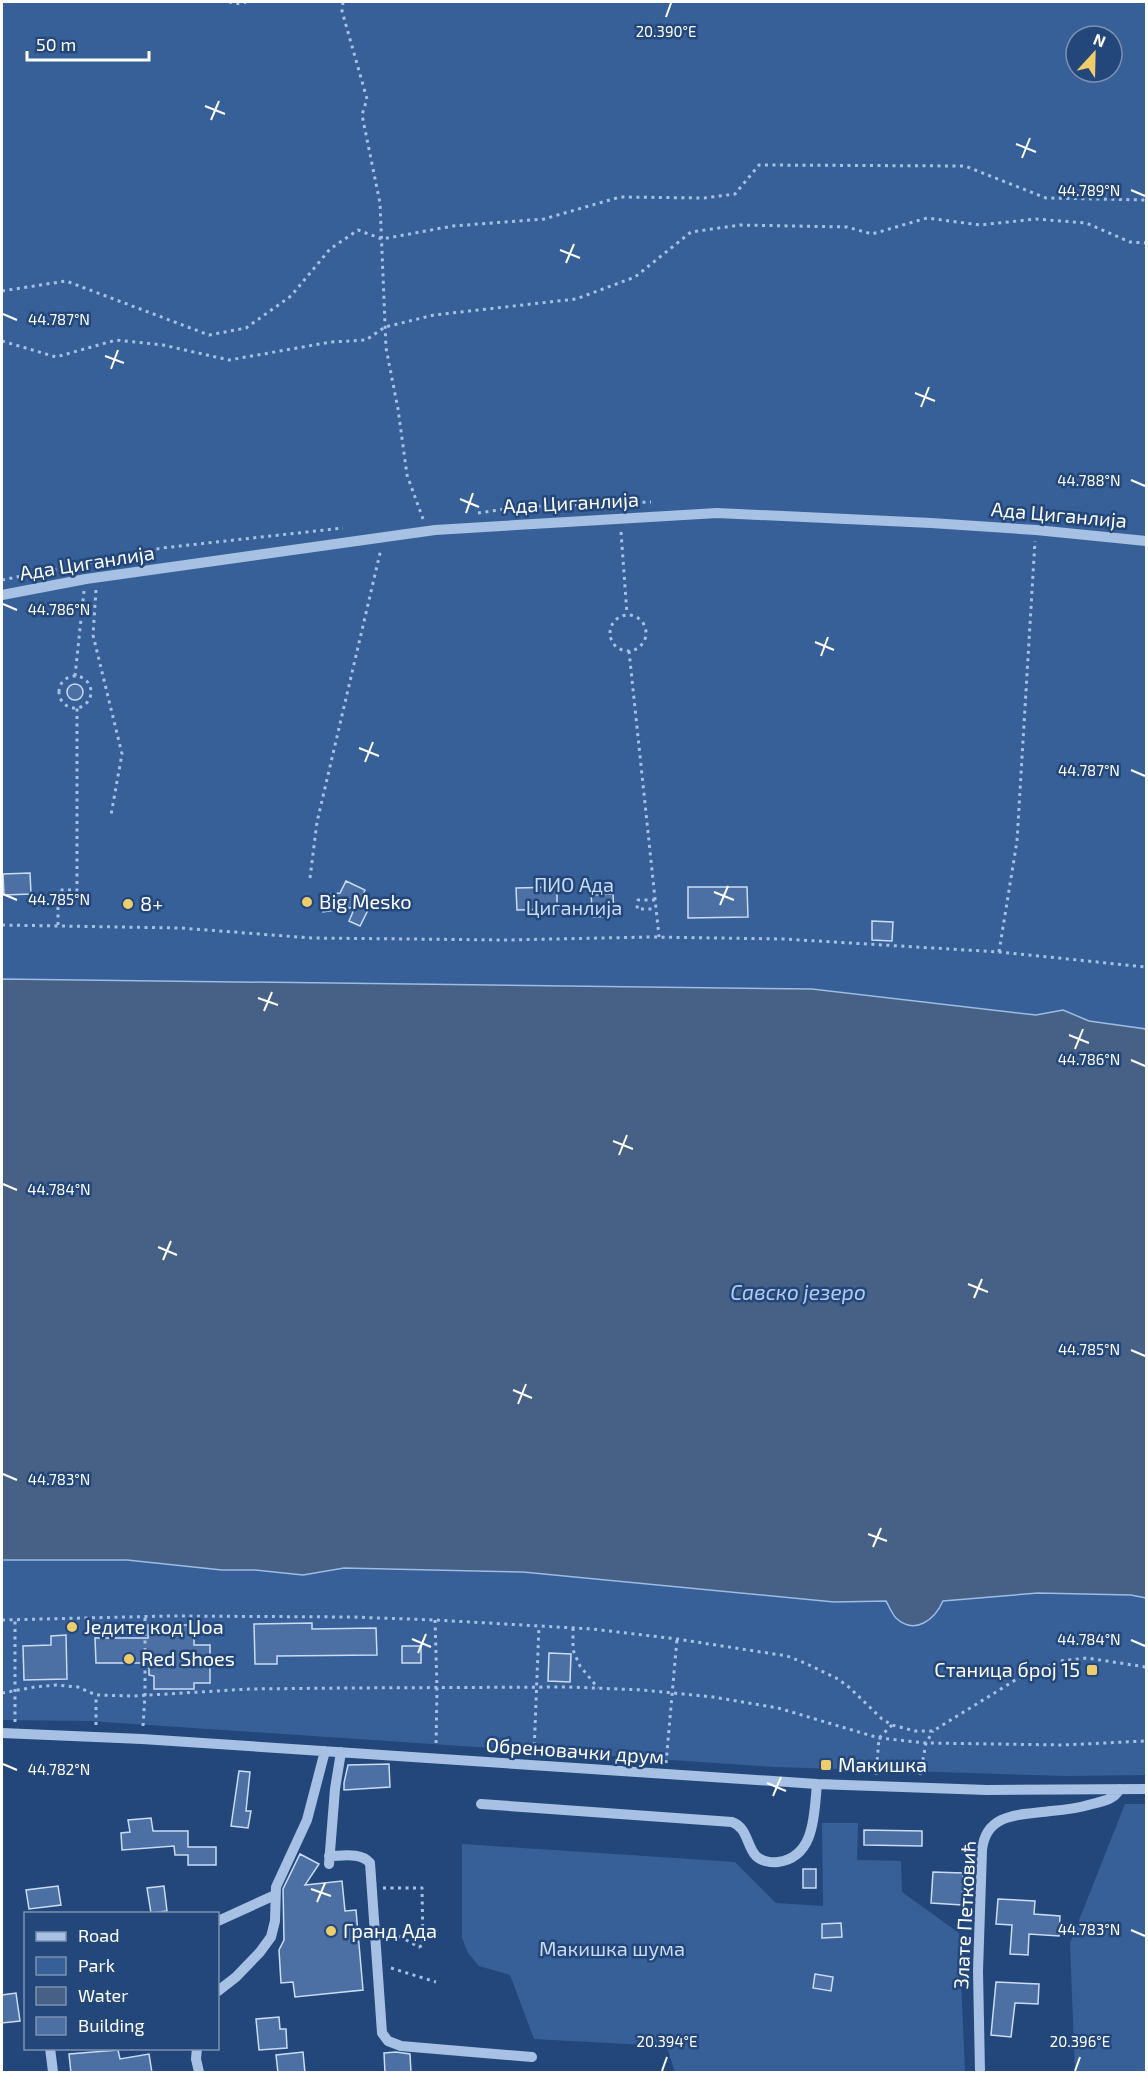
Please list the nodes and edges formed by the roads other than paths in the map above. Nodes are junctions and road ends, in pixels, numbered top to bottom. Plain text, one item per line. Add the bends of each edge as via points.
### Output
1 (1146, 540) edge
2 (2, 595) edge
3 (2, 1733) edge
4 (325, 1751) junction
5 (341, 1752) junction
6 (817, 1784) junction
7 (1120, 1789) junction
8 (1146, 1789) edge
9 (481, 1804) dead end
10 (275, 1895) junction
11 (219, 1921) edge
12 (219, 1990) edge
13 (50, 2050) edge
14 (197, 2050) edge
15 (532, 2057) dead end
16 (53, 2073) edge
17 (199, 2073) edge
18 (980, 2073) edge

1 - 2 street, Ада Циганлија via 1036,530 717,513 428,531 91,578
3 - 4 street, Обреновачки друм
4 - 5 street, Обреновачки друм
4 - 10 street via 307,1820
5 - 6 street, Обреновачки друм
5 - 15 street via 329,1860 360,1856 370,1863 382,2033 388,2041 401,2046
6 - 7 street, Обреновачки друм via 987,1790
6 - 9 street via 810,1836 796,1855 780,1862 755,1855 742,1828 732,1822
7 - 8 street, Обреновачки друм
7 - 18 street, Злате Петковић via 1111,1799 1076,1808 1007,1817 986,1834 982,1850 978,1971
10 - 11 street
10 - 12 street via 271,1937 260,1953
13 - 16 street
14 - 17 street

